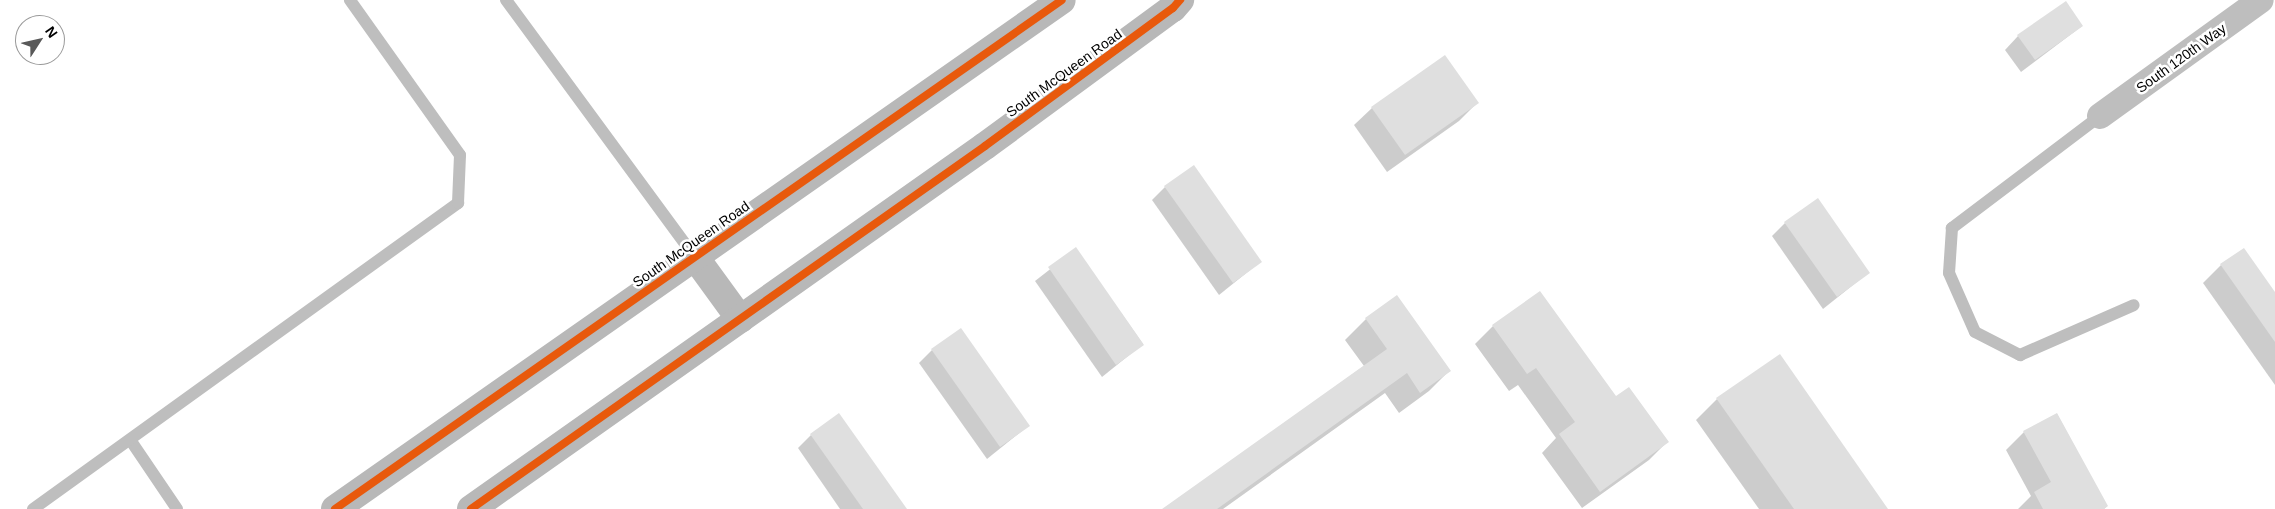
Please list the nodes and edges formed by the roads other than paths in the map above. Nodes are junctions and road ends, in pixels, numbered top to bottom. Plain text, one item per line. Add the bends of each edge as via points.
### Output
1 (350, 0) edge
2 (506, 0) edge
3 (1180, 0) edge
4 (2261, 0) edge
5 (1054, 2) edge
6 (2100, 116) joint
7 (695, 257) junction
8 (2134, 305) dead end
9 (740, 319) junction
10 (131, 441) junction
11 (33, 509) edge
12 (177, 509) edge
13 (335, 509) edge
14 (471, 509) edge

1 - 10 lane via 460,155 458,203
2 - 7 lane
3 - 9 main road, South McQueen Road via 1174,8 985,146
4 - 6 street, South 120th Way
5 - 7 main road, South McQueen Road
6 - 8 lane via 1952,228 1949,273 1975,332 2020,355
7 - 9 main road
7 - 13 main road, South McQueen Road
9 - 14 main road, South McQueen Road
10 - 11 lane
10 - 12 lane

